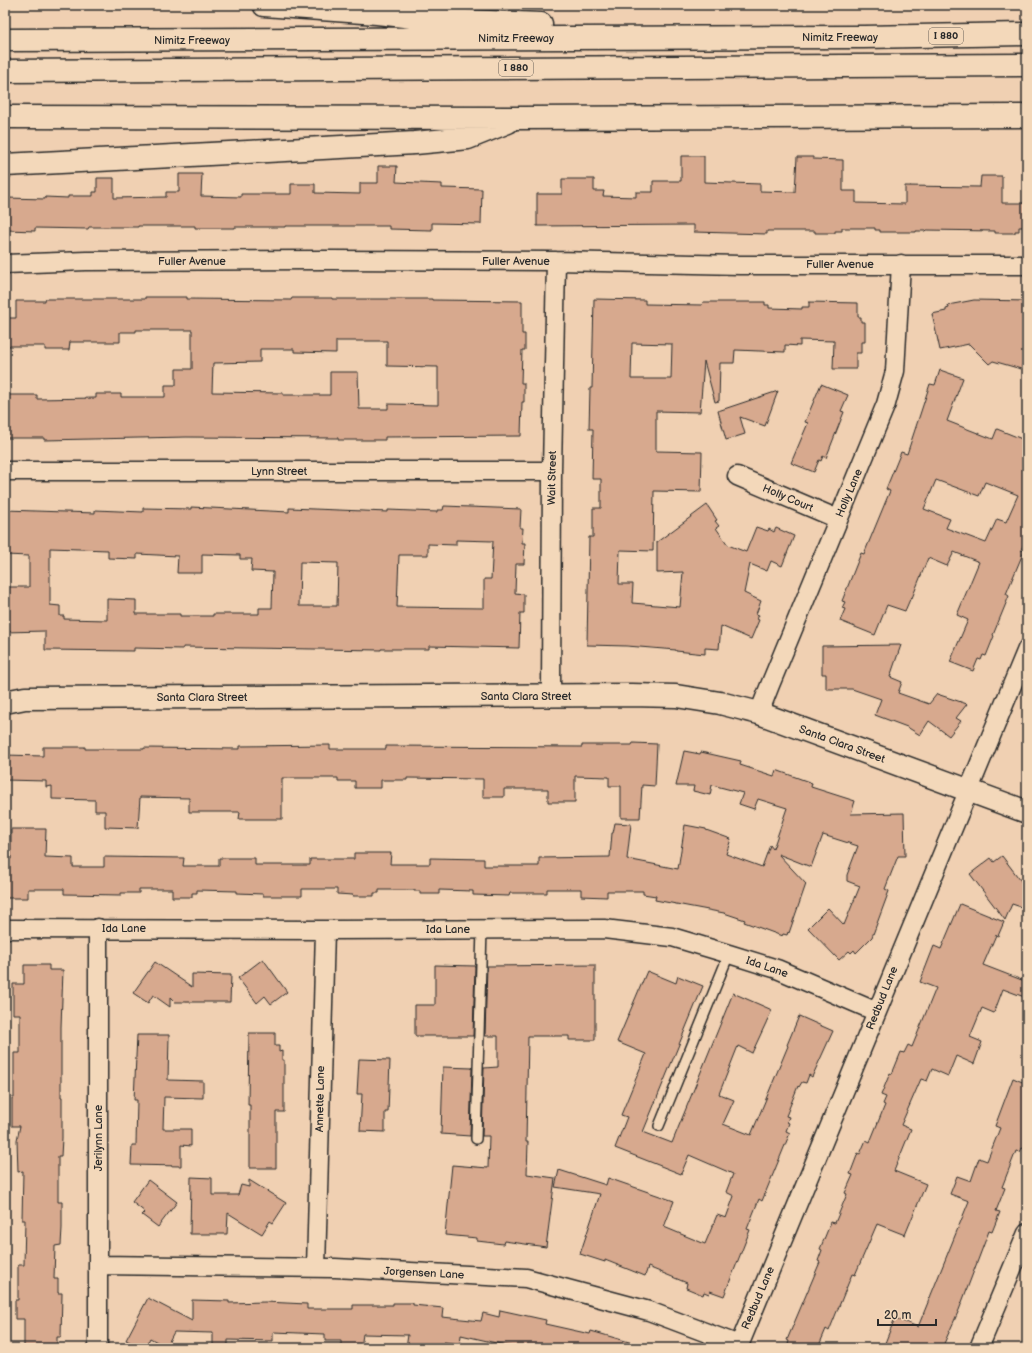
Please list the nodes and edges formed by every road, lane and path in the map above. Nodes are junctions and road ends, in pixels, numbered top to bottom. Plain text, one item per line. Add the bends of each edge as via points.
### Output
1 (264, 5) edge
2 (1027, 34) edge
3 (864, 37) junction
4 (5, 40) edge
5 (1027, 65) edge
6 (5, 71) edge
7 (1027, 116) edge
8 (5, 118) edge
9 (519, 118) junction
10 (5, 165) edge
11 (556, 261) junction
12 (5, 264) edge
13 (901, 264) junction
14 (1027, 265) edge
15 (5, 471) edge
16 (552, 471) junction
17 (737, 476) dead end
18 (838, 519) junction
19 (1027, 649) edge
20 (551, 695) junction
21 (5, 702) edge
22 (760, 713) junction
23 (968, 791) junction
24 (1027, 812) edge
25 (98, 928) junction
26 (5, 929) edge
27 (482, 929) junction
28 (325, 930) junction
29 (729, 954) junction
30 (877, 1012) junction
31 (658, 1126) dead end
32 (476, 1139) dead end
33 (1027, 1233) edge
34 (98, 1264) junction
35 (316, 1268) junction
36 (738, 1346) edge
37 (98, 1348) edge
38 (979, 1348) edge

1 - 3 main road via 440,20
2 - 3 main road, Nimitz Freeway / I 880
3 - 4 main road, Nimitz Freeway / I 880
5 - 6 main road, I 880
7 - 9 main road
8 - 9 main road
9 - 10 main road via 468,138 415,143
11 - 12 street, Fuller Avenue via 94,261
11 - 13 street, Fuller Avenue via 740,265
11 - 16 street, Wait Street
13 - 14 street, Fuller Avenue
13 - 18 street, Holly Lane via 895,371 886,404
15 - 16 street, Lynn Street
16 - 20 street, Wait Street
17 - 18 street, Holly Court
18 - 22 street, Holly Lane
19 - 23 street, Redbud Lane
20 - 21 main road, Santa Clara Street via 25,698
20 - 22 main road, Santa Clara Street via 676,696
22 - 23 main road, Santa Clara Street
23 - 24 main road, Santa Clara Street
23 - 30 street, Redbud Lane
25 - 26 street, Ida Lane
25 - 28 street, Ida Lane
25 - 34 street, Jerilynn Lane
27 - 28 street, Ida Lane
27 - 29 street, Ida Lane via 604,929 672,937
27 - 32 lane
28 - 35 street, Annette Lane
29 - 30 street, Ida Lane via 777,969
29 - 31 lane
30 - 36 street, Redbud Lane
33 - 38 street
34 - 35 street, Jorgensen Lane
34 - 37 street, Jerilynn Lane
35 - 36 street, Jorgensen Lane via 526,1278 648,1311

